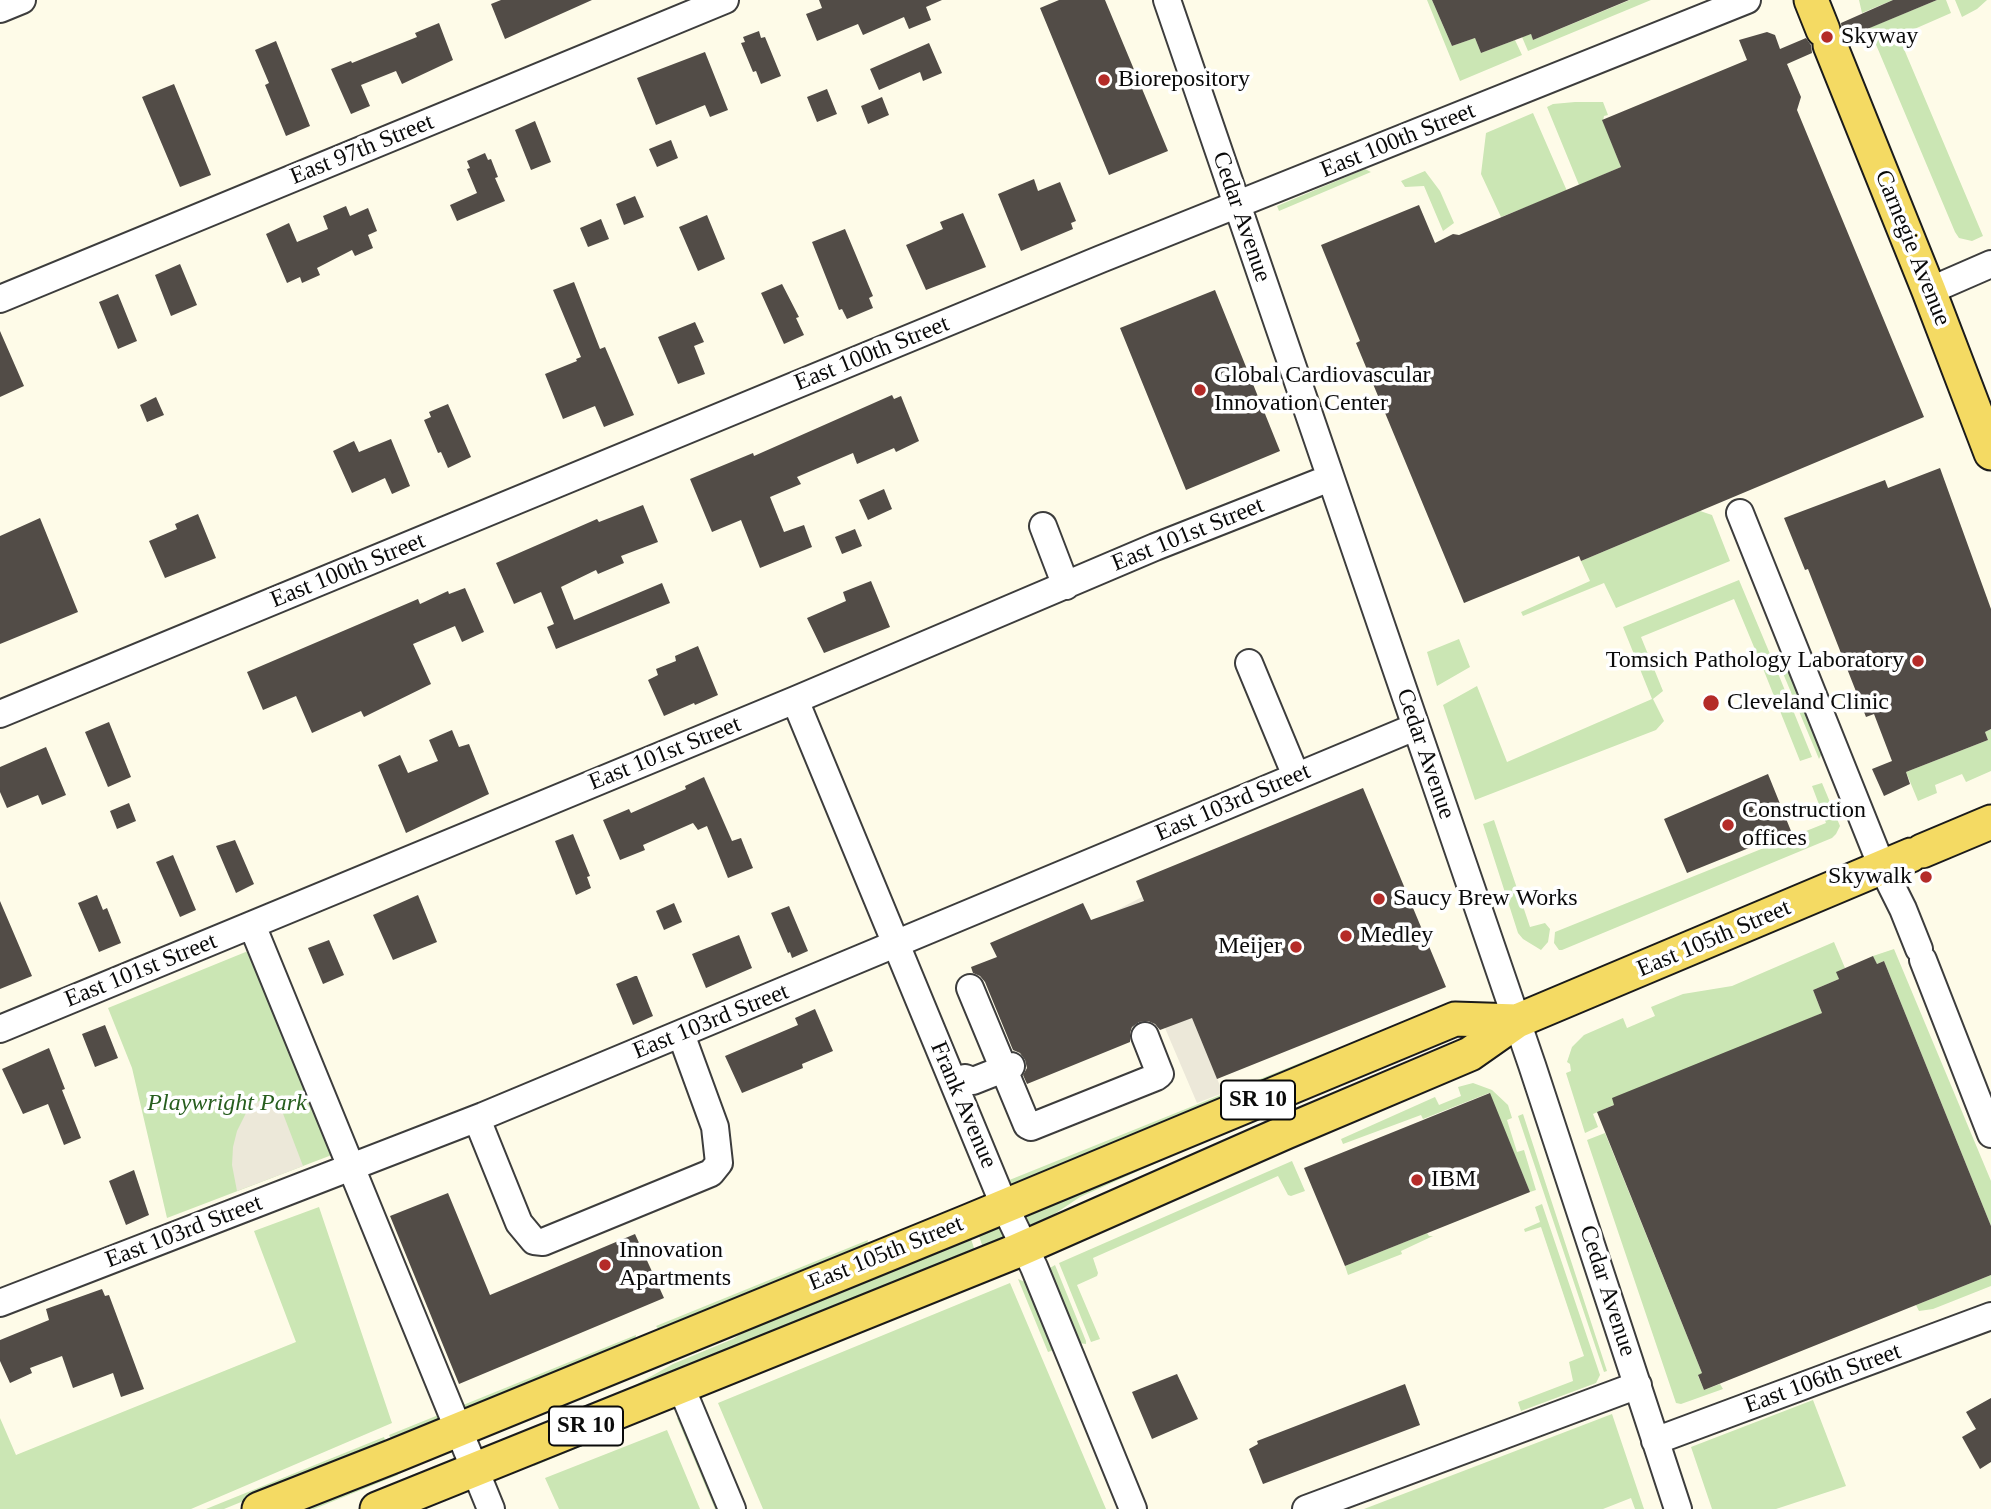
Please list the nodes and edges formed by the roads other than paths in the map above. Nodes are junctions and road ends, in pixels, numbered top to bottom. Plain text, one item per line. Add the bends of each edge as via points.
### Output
1 (22, 0) edge
2 (725, 0) edge
3 (1167, 0) edge
4 (1747, 0) edge
5 (0, 9) edge
6 (1822, 25) edge
7 (1238, 205) junction
8 (1991, 264) edge
9 (1929, 291) junction
10 (0, 299) edge
11 (1991, 453) edge
12 (1330, 478) junction
13 (1740, 513) dead end
14 (1044, 526) dead end
15 (1066, 586) junction
16 (1249, 663) dead end
17 (795, 700) junction
18 (0, 714) edge
19 (1415, 727) junction
20 (1296, 776) junction
21 (1991, 822) edge
22 (1905, 858) junction
23 (252, 925) junction
24 (896, 945) junction
25 (970, 988) dead end
26 (1517, 1021) junction
27 (0, 1029) edge
28 (681, 1034) junction
29 (1145, 1036) dead end
30 (1004, 1060) junction
31 (959, 1080) junction
32 (477, 1119) junction
33 (1991, 1134) edge
34 (351, 1167) junction
35 (1004, 1205) junction
36 (1026, 1247) junction
37 (0, 1303) edge
38 (1991, 1316) edge
39 (1638, 1385) junction
40 (681, 1387) junction
41 (458, 1429) junction
42 (1655, 1441) junction
43 (476, 1471) junction
44 (259, 1509) edge
45 (377, 1509) edge
46 (491, 1509) edge
47 (732, 1509) edge
48 (1133, 1509) edge
49 (1306, 1509) edge
50 (1678, 1509) edge

1 - 5 street
2 - 10 street, East 97th Street
3 - 7 street, Cedar Avenue
4 - 7 street, East 100th Street
6 - 9 main road, Carnegie Avenue
7 - 12 street, Cedar Avenue
7 - 18 street, East 100th Street
8 - 9 street
9 - 11 main road, Carnegie Avenue
12 - 15 street, East 101st Street
12 - 19 street, Cedar Avenue
13 - 22 street
14 - 15 street
15 - 17 street, East 101st Street
16 - 20 street
17 - 23 street, East 101st Street
17 - 24 street, Frank Avenue
19 - 20 street, East 103rd Street
19 - 26 street, Cedar Avenue
20 - 24 street, East 103rd Street
21 - 22 main road, East 105th Street / SR 10
22 - 26 main road, East 105th Street / SR 10
22 - 33 street via 1903,908
23 - 27 street, East 101st Street
23 - 34 street
24 - 28 street, East 103rd Street
24 - 31 street, Frank Avenue
25 - 30 street
26 - 35 main road, East 105th Street / SR 10 via 1455,1019
26 - 36 main road, East 105th Street / SR 10 via 1470,1054
26 - 39 street, Cedar Avenue
28 - 32 street, East 103rd Street
28 - 32 street via 715,1127 719,1163 710,1173 543,1242 534,1241 519,1223
29 - 30 street via 1160,1074 1035,1127 1027,1125
30 - 31 street via 973,1081
31 - 35 street, Frank Avenue
32 - 34 street, East 103rd Street
34 - 37 street, East 103rd Street
34 - 41 street
35 - 36 street, Frank Avenue
35 - 41 main road, East 105th Street / SR 10
36 - 40 main road, East 105th Street / SR 10
36 - 48 street, Frank Avenue
38 - 42 street, East 106th Street
39 - 42 street, Cedar Avenue
39 - 49 street
40 - 43 main road, East 105th Street / SR 10
40 - 47 street
41 - 43 street
41 - 44 main road, East 105th Street / SR 10
42 - 50 street, Cedar Avenue
43 - 45 main road, East 105th Street / SR 10
43 - 46 street

